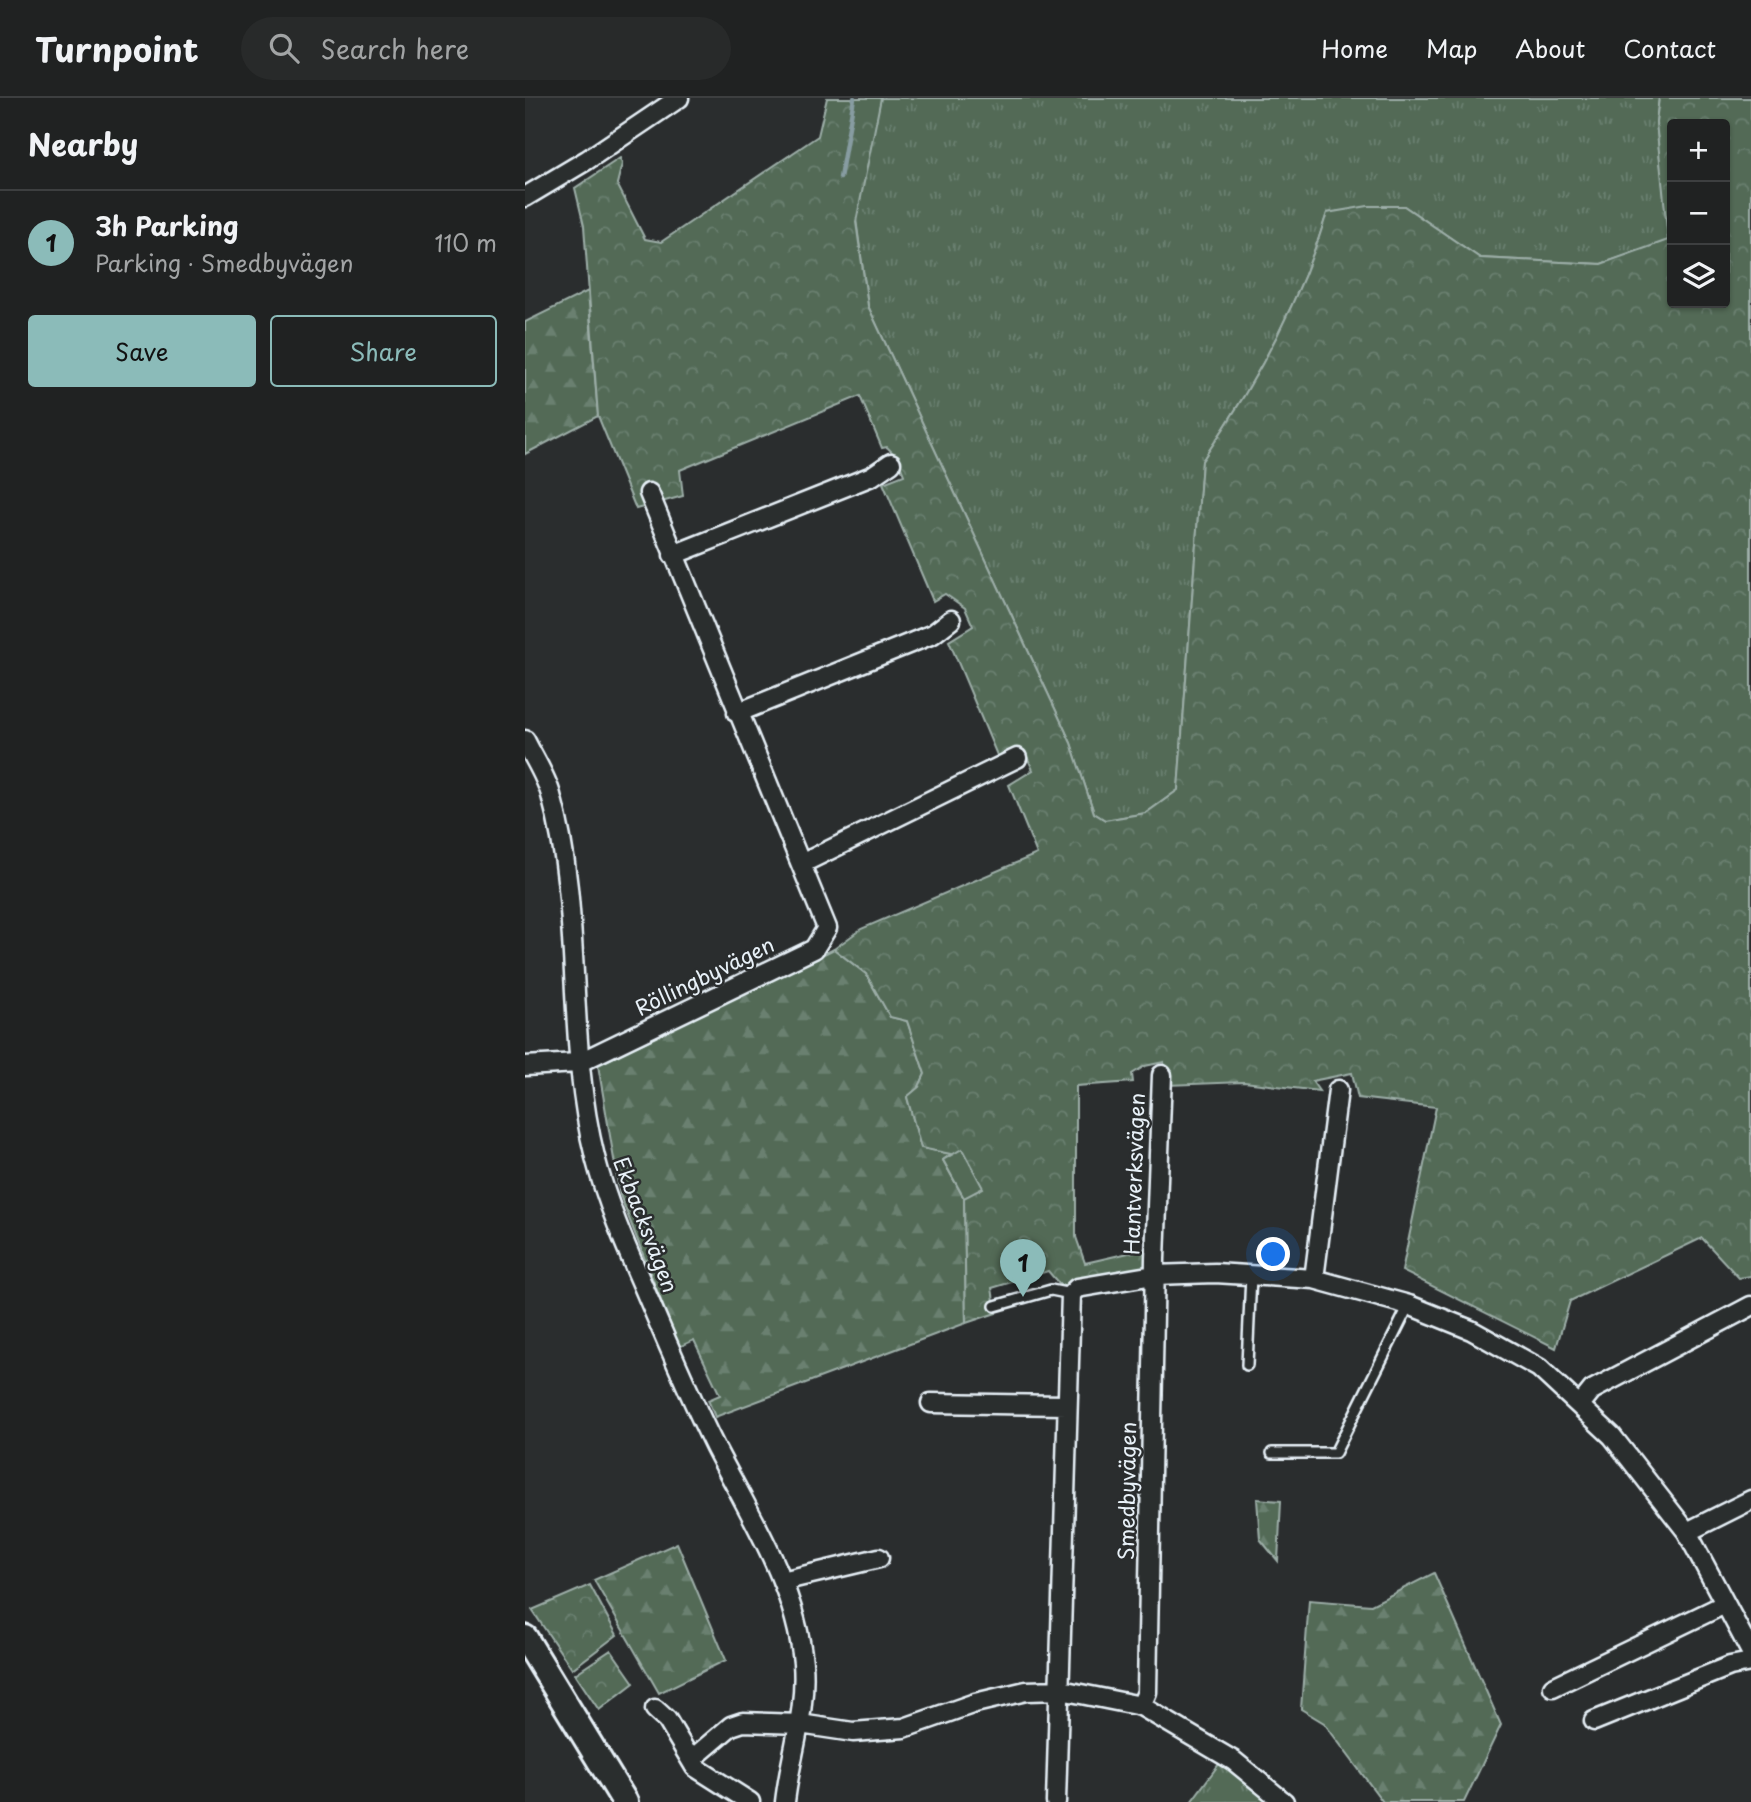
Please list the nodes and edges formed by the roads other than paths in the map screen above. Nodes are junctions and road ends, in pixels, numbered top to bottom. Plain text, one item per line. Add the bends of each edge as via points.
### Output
1 (679, 98) edge
2 (525, 197) edge
3 (891, 463) dead end
4 (649, 493) dead end
5 (673, 555) junction
6 (951, 620) dead end
7 (737, 713) junction
8 (525, 740) edge
9 (1017, 758) dead end
10 (801, 864) junction
11 (578, 1063) junction
12 (525, 1066) edge
13 (1162, 1075) dead end
14 (1338, 1090) dead end
15 (1154, 1275) junction
16 (1251, 1275) junction
17 (1314, 1279) junction
18 (1071, 1294) junction
19 (1409, 1305) junction
20 (995, 1306) dead end
21 (1751, 1306) edge
22 (1247, 1364) dead end
23 (931, 1403) dead end
24 (1067, 1405) junction
25 (1580, 1405) junction
26 (1272, 1453) dead end
27 (1751, 1500) edge
28 (1687, 1532) junction
29 (879, 1558) dead end
30 (782, 1581) junction
31 (1723, 1605) junction
32 (525, 1638) edge
33 (1751, 1652) edge
34 (1751, 1662) edge
35 (1553, 1687) dead end
36 (1061, 1690) junction
37 (1141, 1706) junction
38 (655, 1709) dead end
39 (1594, 1721) dead end
40 (800, 1724) junction
41 (691, 1760) junction
42 (625, 1802) edge
43 (750, 1802) edge
44 (785, 1802) edge
45 (1056, 1802) edge
46 (1284, 1802) edge

1 - 2 street
3 - 5 street via 871,476
4 - 5 street, Röllingbyvägen
5 - 7 street, Röllingbyvägen
6 - 7 street via 933,634
7 - 10 street, Röllingbyvägen
8 - 11 street, Ekbacksvägen via 551,794 565,876
9 - 10 street
10 - 11 street, Röllingbyvägen via 827,928 814,949
11 - 12 street, Röllingbyvägen
11 - 30 street, Ekbacksvägen via 595,1157 616,1224 693,1404
13 - 15 street, Hantverksvägen
14 - 17 street
15 - 16 street, Hantverksvägen
15 - 18 street, Hantverksvägen via 1077,1288
15 - 37 street, Smedbyvägen via 1147,1692
16 - 17 street, Hantverksvägen
16 - 22 lane
17 - 19 street, Hantverksvägen
18 - 20 lane via 1051,1290
18 - 24 street
19 - 25 street, Hantverksvägen via 1471,1330 1539,1368
19 - 26 lane via 1335,1453
21 - 25 street via 1592,1390
23 - 24 street
24 - 36 street
25 - 28 street, Hantverksvägen via 1612,1436
27 - 28 street
28 - 31 street, Hantverksvägen
29 - 30 street
30 - 40 street, Ekbacksvägen via 796,1619 803,1666
31 - 33 street, Hantverksvägen
31 - 35 street
32 - 42 street
34 - 39 street via 1730,1666
36 - 37 street
36 - 40 street via 1026,1691 975,1703 904,1728 853,1732
36 - 45 street
37 - 46 street via 1234,1761
38 - 41 street
40 - 41 street via 743,1722 730,1726
40 - 44 street, Ekbacksvägen
41 - 43 street via 727,1790

